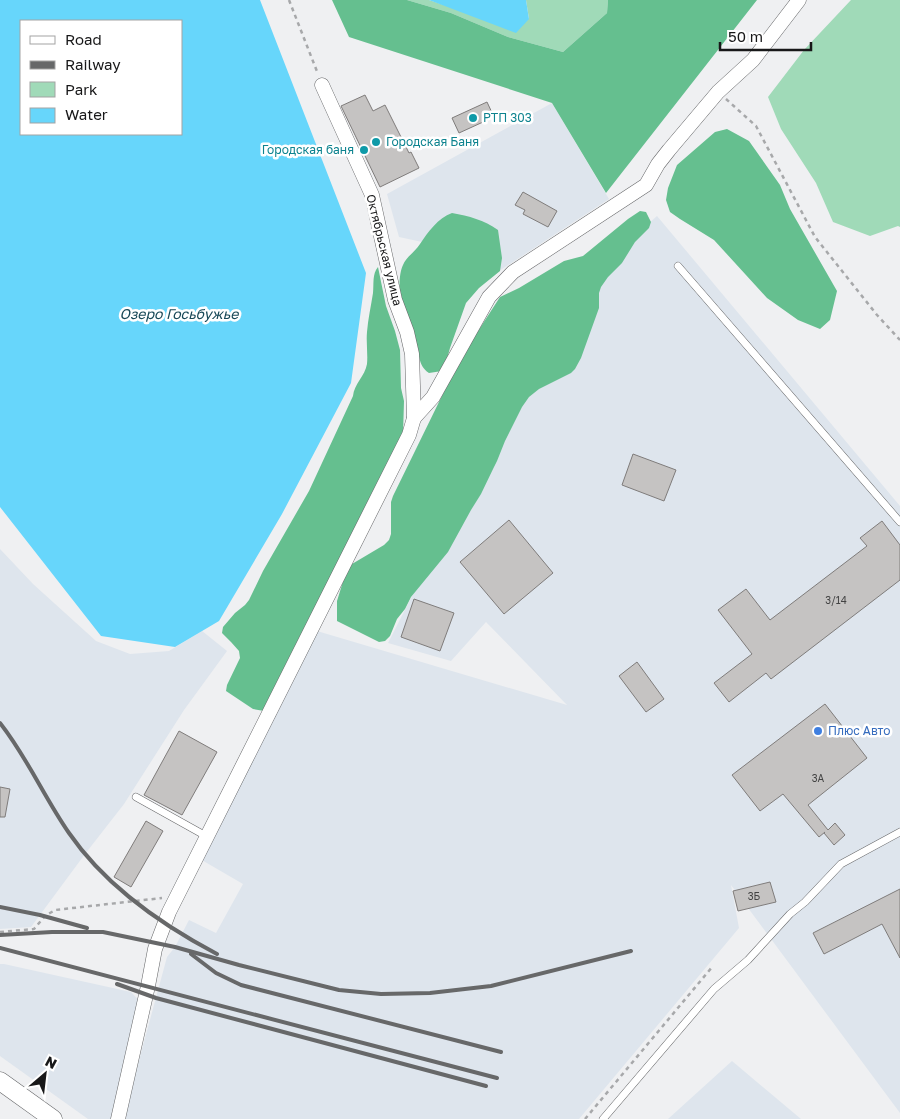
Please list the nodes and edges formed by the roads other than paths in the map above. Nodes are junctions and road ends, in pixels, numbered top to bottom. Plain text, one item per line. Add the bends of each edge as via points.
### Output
1 (799, 0) edge
2 (322, 85) road end
3 (678, 266) dead end
4 (414, 418) junction
5 (900, 522) edge
6 (136, 797) dead end
7 (900, 832) edge
8 (206, 836) junction
9 (0, 1081) edge
10 (53, 1119) edge
11 (118, 1119) edge
12 (604, 1119) edge

1 - 4 street via 753,60 718,92 658,164 646,185 513,272 489,297 434,397
2 - 4 street, Октябрьская улица via 372,194 393,294 412,354
3 - 5 lane
4 - 8 street via 409,435
6 - 8 lane
7 - 12 lane via 840,864 748,960 714,989
8 - 11 street via 155,949
9 - 10 street

